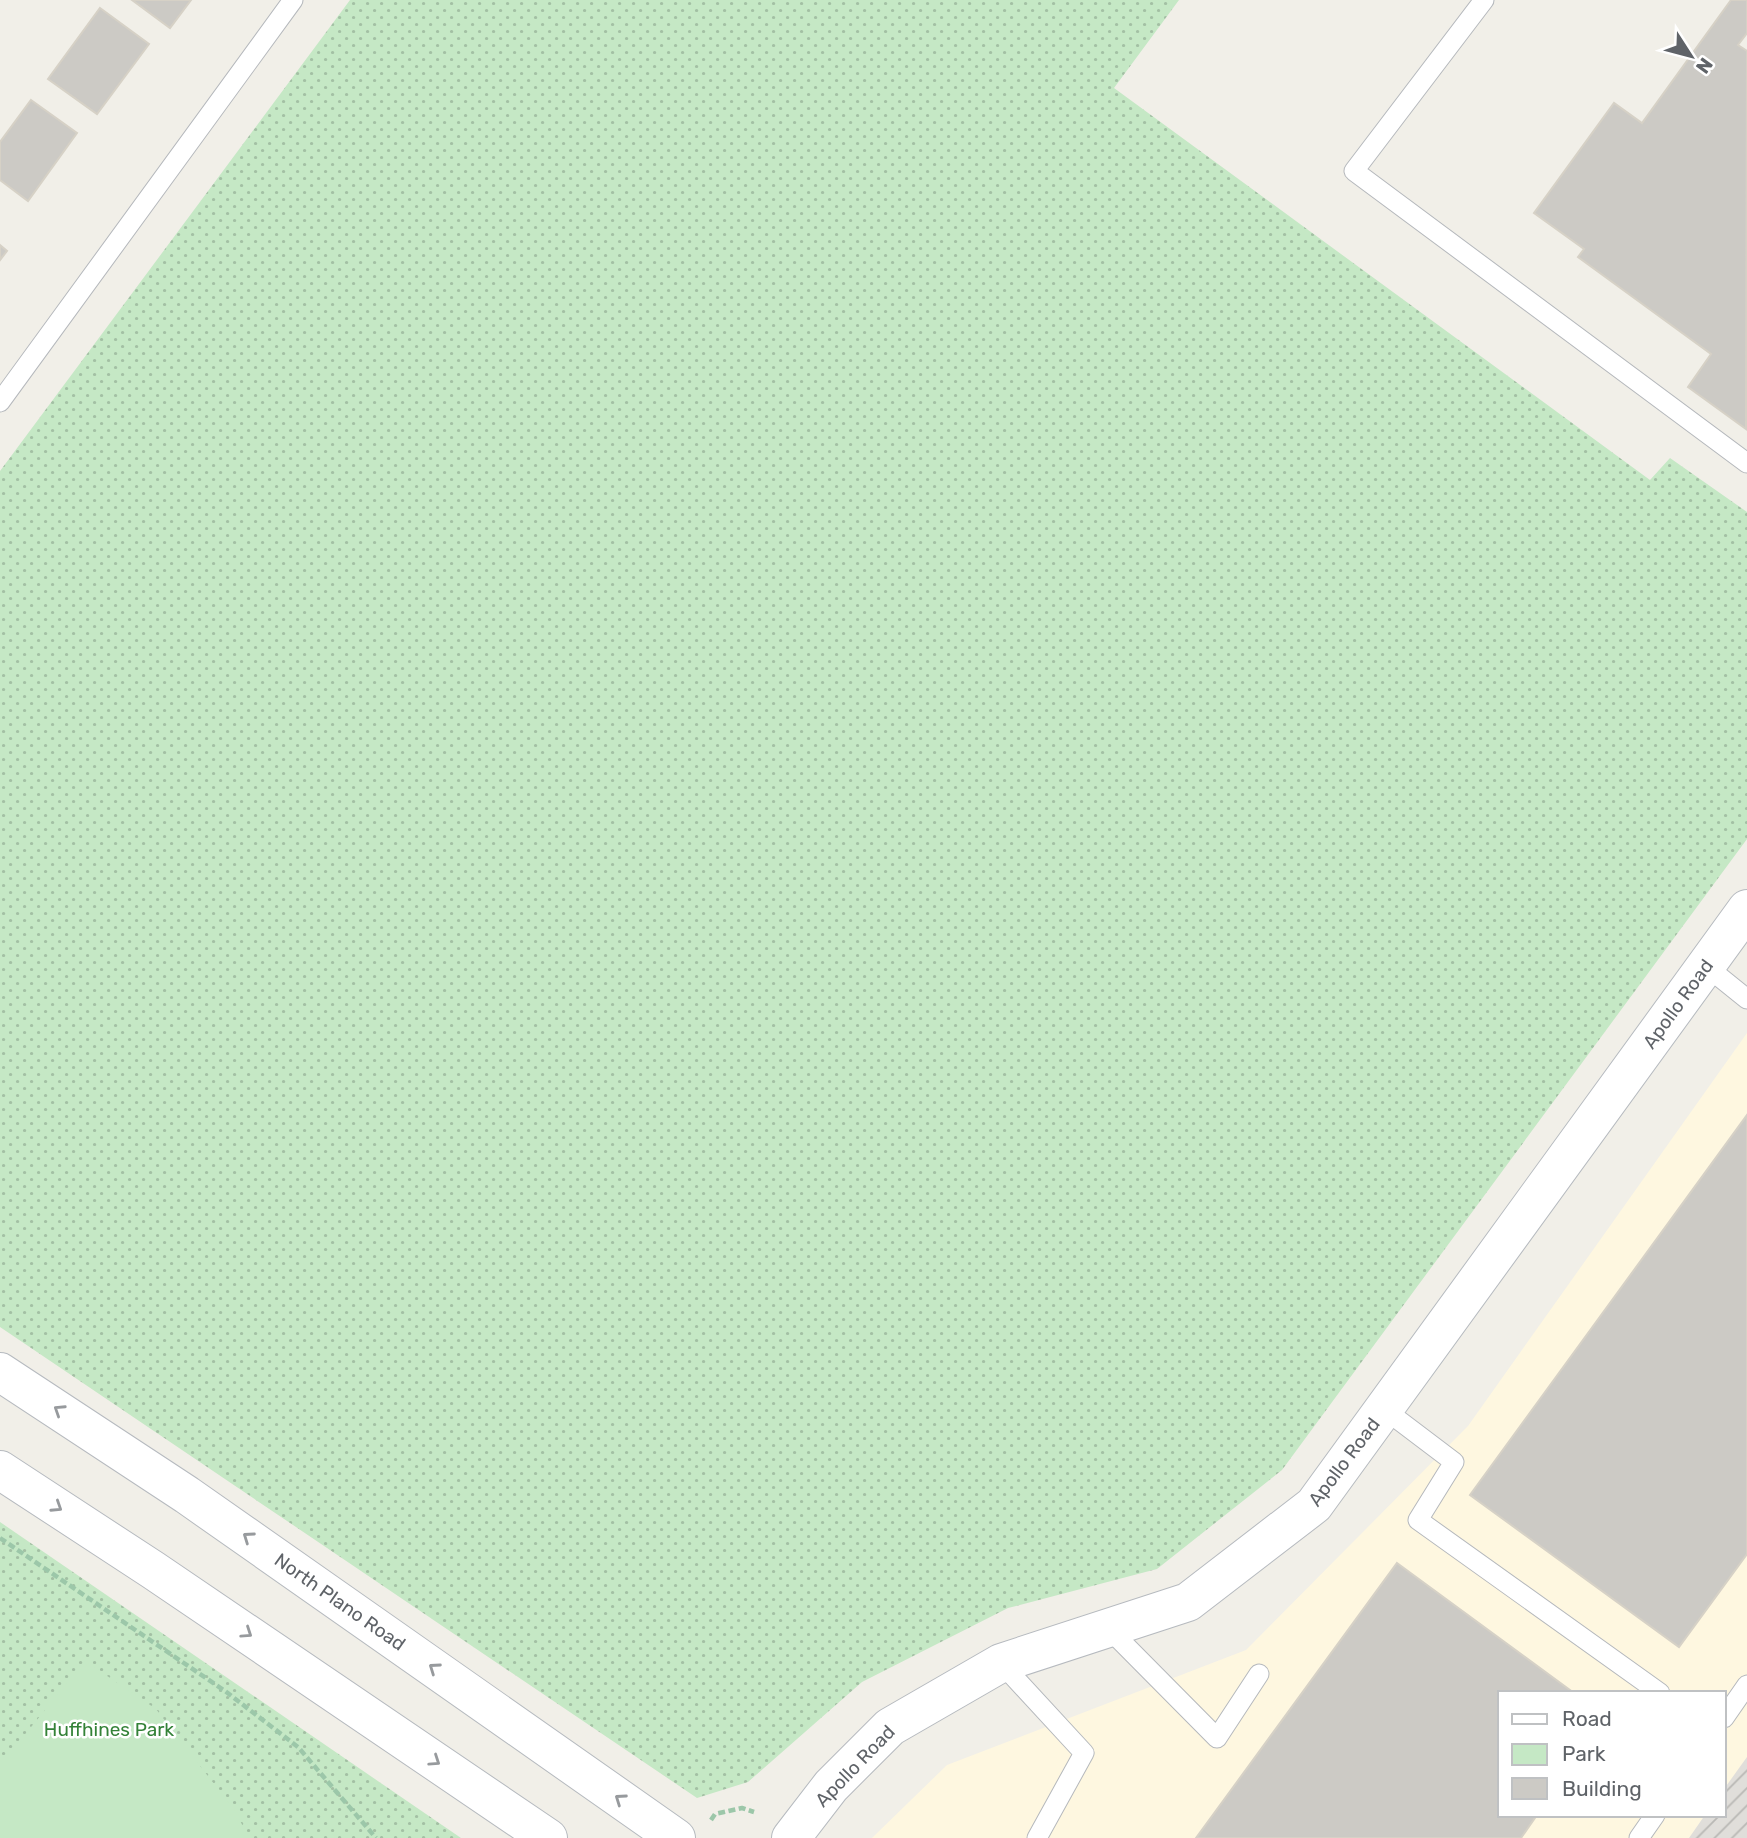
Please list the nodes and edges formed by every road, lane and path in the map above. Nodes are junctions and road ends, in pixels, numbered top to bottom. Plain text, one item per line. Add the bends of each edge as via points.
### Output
1 (293, 0) edge
2 (1484, 0) edge
3 (0, 402) edge
4 (1747, 463) edge
5 (1747, 909) edge
6 (1706, 966) junction
7 (1747, 999) edge
8 (0, 1372) edge
9 (1384, 1409) junction
10 (0, 1470) edge
11 (0, 1538) edge
12 (1108, 1628) junction
13 (1001, 1663) junction
14 (1259, 1674) dead end
15 (1747, 1685) edge
16 (1657, 1691) edge
17 (1726, 1714) edge
18 (754, 1812) dead end
19 (1654, 1817) edge
20 (712, 1820) dead end
21 (376, 1838) edge
22 (548, 1838) edge
23 (676, 1838) edge
24 (791, 1838) edge
25 (1037, 1838) edge
26 (1639, 1838) edge

1 - 3 lane
2 - 4 lane via 1354,171
5 - 6 main road, Apollo Road
6 - 7 lane
6 - 9 main road, Apollo Road
23 -> 8 main road, North Plano Road via 187,1495
9 - 12 main road, Apollo Road via 1314,1505 1188,1602
9 - 16 lane via 1454,1462 1418,1520
10 -> 22 main road
11 - 21 path via 225,1691 298,1747
12 - 13 main road, Apollo Road
12 - 14 lane via 1217,1738
13 - 24 main road, Apollo Road via 890,1727 831,1786
13 - 25 lane via 1084,1753
15 - 17 lane
18 - 20 path via 743,1808 715,1814
19 - 26 lane

